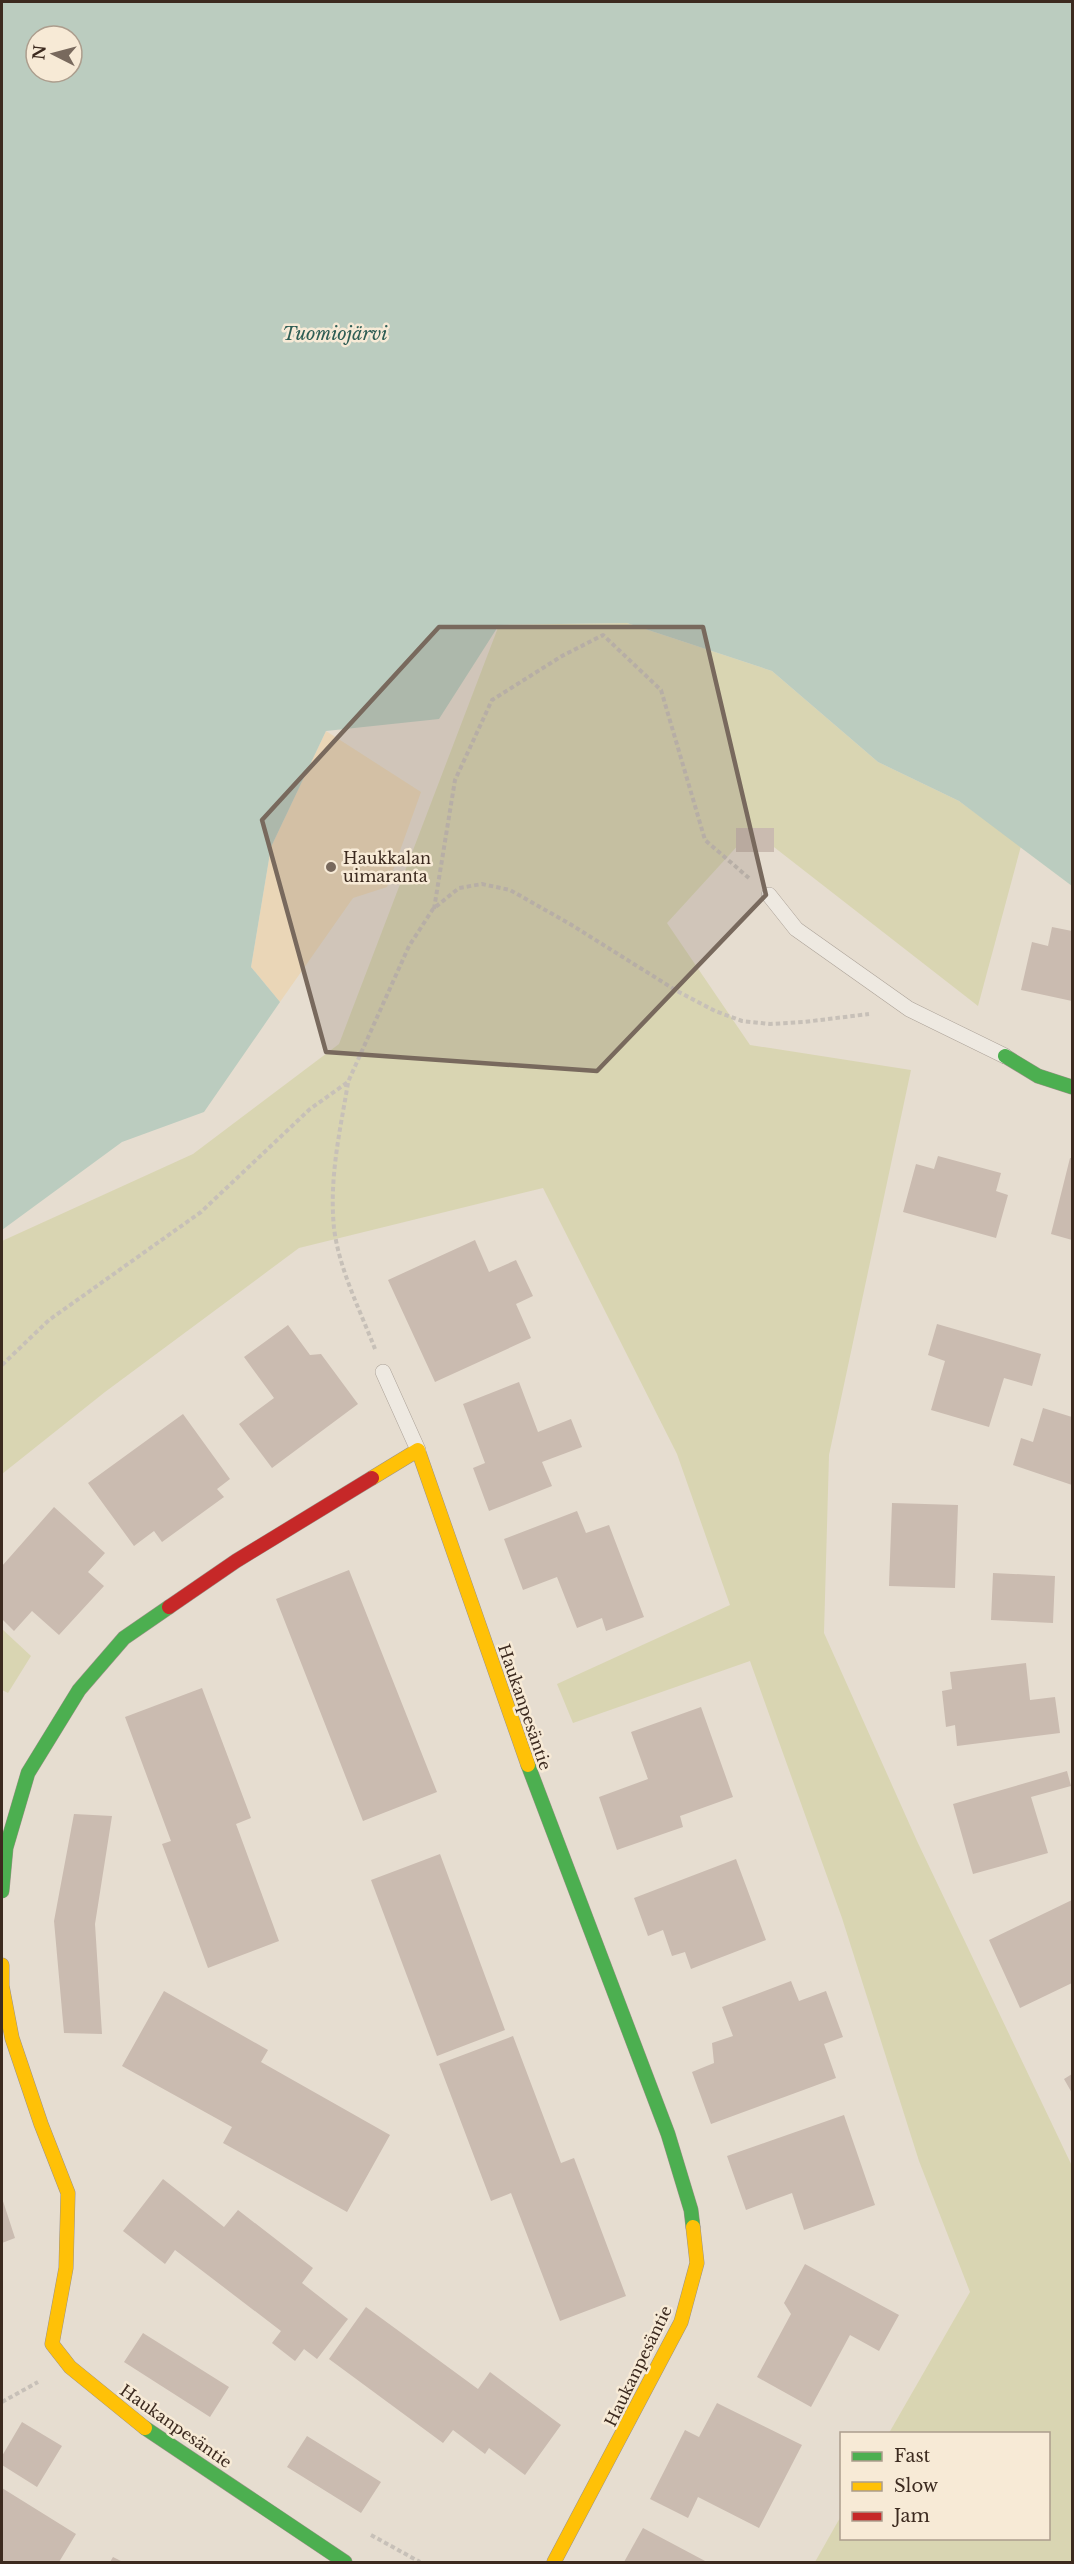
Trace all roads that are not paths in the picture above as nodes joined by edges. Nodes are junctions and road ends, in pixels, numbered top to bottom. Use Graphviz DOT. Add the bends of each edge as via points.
graph roads {
  1 [pos="769,895"];
  2 [pos="1005,1056"];
  3 [pos="1072,1087"];
  4 [pos="384,1372"];
  5 [pos="418,1450"];
  6 [pos="2,1891"];
  7 [pos="2,1965"];
  8 [pos="345,2562"];
  9 [pos="554,2562"];
  1 -- 2 [label="lane" via="796,929 909,1009"];
  2 -- 3 [label="street" via="1038,1076"];
  4 -- 5 [label="lane"];
  5 -- 6 [label="street" via="236,1561 123,1638 79,1690 28,1773 6,1848"];
  5 -- 9 [label="street, Haukanpesäntie" via="530,1772 668,2134 692,2210 697,2263 681,2322"];
  7 -- 8 [label="street, Haukanpesäntie" via="12,2038 68,2193 66,2268 52,2344 70,2367 131,2418"];
}
